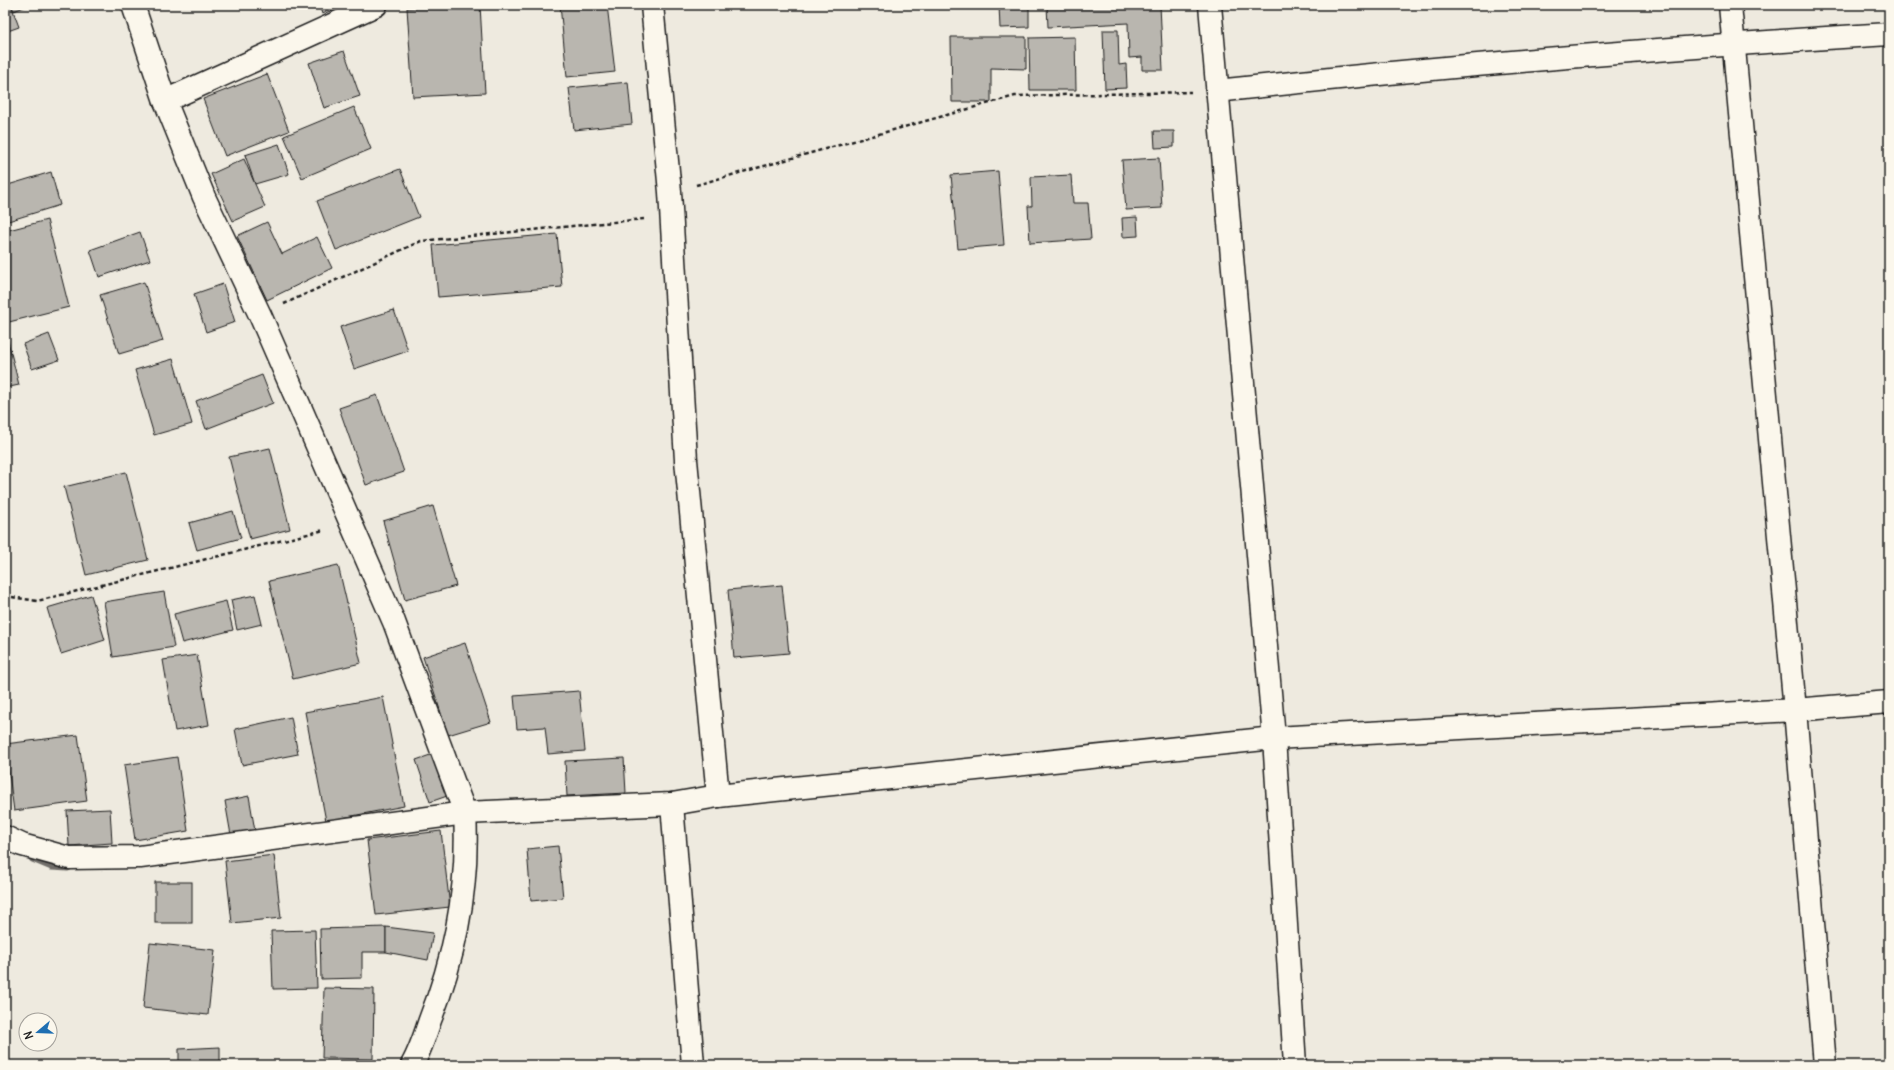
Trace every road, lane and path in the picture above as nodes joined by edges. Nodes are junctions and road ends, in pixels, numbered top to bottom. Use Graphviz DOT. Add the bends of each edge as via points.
graph roads {
  1 [pos="133,5"];
  2 [pos="376,5"];
  3 [pos="652,5"];
  4 [pos="1210,5"];
  5 [pos="1730,5"];
  6 [pos="1889,34"];
  7 [pos="1733,44"];
  8 [pos="1216,92"];
  9 [pos="165,101"];
  10 [pos="670,192"];
  11 [pos="260,315"];
  12 [pos="350,523"];
  13 [pos="5,596"];
  14 [pos="1889,702"];
  15 [pos="1795,710"];
  16 [pos="1274,738"];
  17 [pos="718,796"];
  18 [pos="672,804"];
  19 [pos="465,813"];
  20 [pos="5,837"];
  21 [pos="412,1065"];
  22 [pos="693,1065"];
  23 [pos="1294,1065"];
  24 [pos="1825,1065"];
  1 -- 9 [label="street"];
  2 -- 9 [label="street"];
  3 -- 10 [label="street"];
  4 -- 8 [label="street"];
  5 -- 7 [label="street"];
  6 -- 7 [label="street"];
  7 -- 8 [label="street" via="1382,73"];
  7 -- 15 [label="street"];
  8 -- 10 [label="path" via="1015,96"];
  8 -- 16 [label="street"];
  9 -- 11 [label="street" via="204,197"];
  10 -- 11 [label="path" via="658,218 421,241"];
  10 -- 17 [label="street" via="686,460"];
  11 -- 12 [label="street"];
  12 -- 13 [label="path" via="37,601"];
  12 -- 19 [label="street" via="394,622"];
  14 -- 15 [label="street"];
  15 -- 16 [label="street"];
  15 -- 24 [label="street"];
  16 -- 17 [label="street"];
  16 -- 23 [label="street"];
  17 -- 18 [label="street"];
  18 -- 19 [label="street"];
  18 -- 22 [label="street"];
  19 -- 20 [label="street" via="140,857 70,858 22,845"];
  19 -- 21 [label="street" via="464,879 458,928 442,991"];
}
